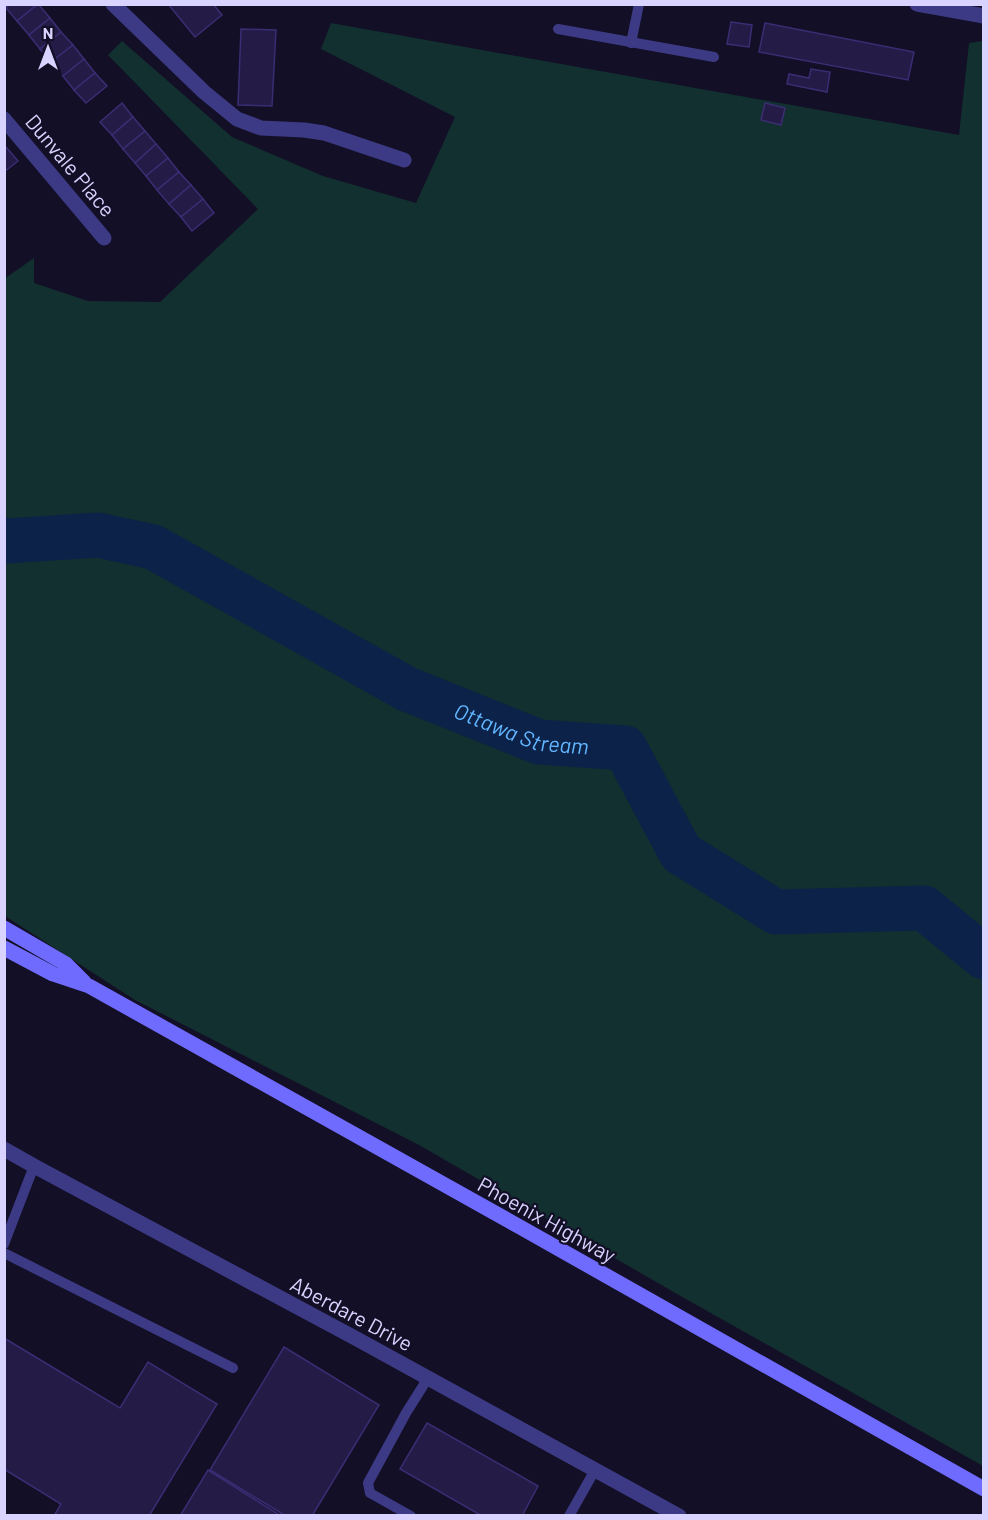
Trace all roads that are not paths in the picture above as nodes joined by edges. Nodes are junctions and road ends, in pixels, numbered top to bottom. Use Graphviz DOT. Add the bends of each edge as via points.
graph roads {
  1 [pos="113,4"];
  2 [pos="639,4"];
  3 [pos="917,4"];
  4 [pos="938,6"];
  5 [pos="984,16"];
  6 [pos="558,29"];
  7 [pos="631,43"];
  8 [pos="714,57"];
  9 [pos="4,119"];
  10 [pos="404,160"];
  11 [pos="104,238"];
  12 [pos="4,928"];
  13 [pos="4,948"];
  14 [pos="89,986"];
  15 [pos="4,1149"];
  16 [pos="34,1166"];
  17 [pos="4,1244"];
  18 [pos="4,1253"];
  19 [pos="233,1368"];
  20 [pos="428,1378"];
  21 [pos="595,1470"];
  22 [pos="984,1489"];
  23 [pos="411,1515"];
  24 [pos="569,1515"];
  25 [pos="679,1515"];
  1 -- 10 [label="street" via="237,119 261,129 324,133"];
  2 -- 7 [label="lane"];
  3 -- 4 [label="street"];
  4 -- 5 [label="street"];
  6 -- 7 [label="lane"];
  7 -- 8 [label="lane"];
  9 -- 11 [label="street, Dunvale Place"];
  12 -- 14 [label="main road, Phoenix Highway" via="66,964"];
  13 -- 14 [label="main road, Phoenix Highway" via="53,974"];
  14 -- 22 [label="main road, Phoenix Highway"];
  15 -- 16 [label="street, Aberdare Drive"];
  16 -- 17 [label="lane"];
  16 -- 20 [label="street, Aberdare Drive"];
  18 -- 19 [label="lane"];
  20 -- 21 [label="street, Aberdare Drive"];
  20 -- 23 [label="lane" via="368,1484 370,1492"];
  21 -- 24 [label="lane"];
  21 -- 25 [label="street, Aberdare Drive"];
}
